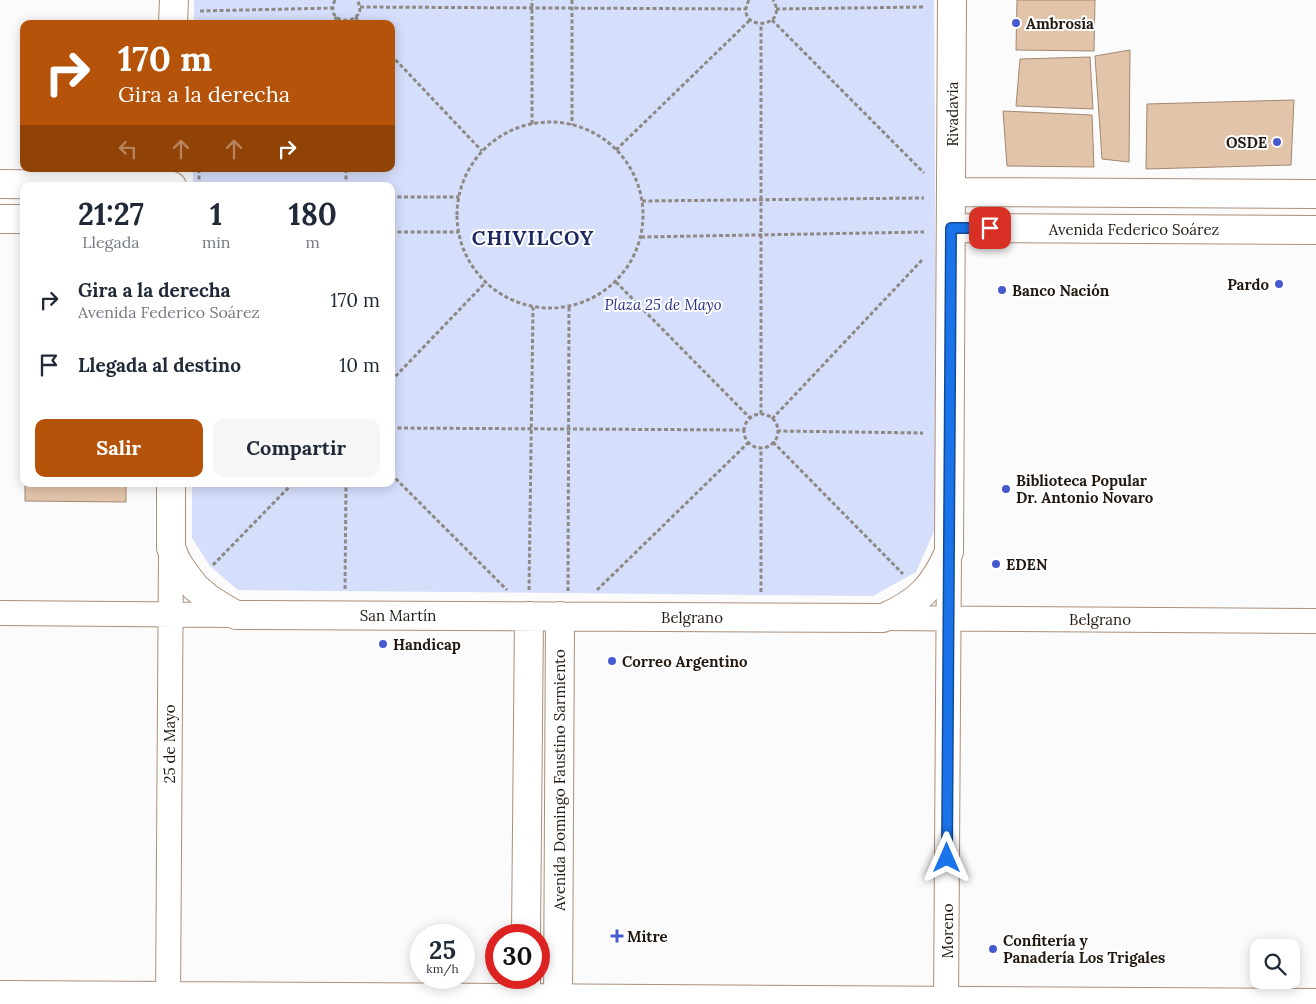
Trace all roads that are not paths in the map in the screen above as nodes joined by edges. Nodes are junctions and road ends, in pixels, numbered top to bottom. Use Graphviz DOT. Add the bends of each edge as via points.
graph roads {
  1 [pos="174,0"];
  2 [pos="952,0"];
  3 [pos="173,20"];
  4 [pos="172,180"];
  5 [pos="86,182"];
  6 [pos="0,184"];
  7 [pos="20,184"];
  8 [pos="951,192"];
  9 [pos="1316,194"];
  10 [pos="0,219"];
  11 [pos="20,219"];
  12 [pos="951,228"];
  13 [pos="1316,230"];
  14 [pos="171,487"];
  15 [pos="170,548"];
  16 [pos="949,552"];
  17 [pos="559,603"];
  18 [pos="0,613"];
  19 [pos="170,614"];
  20 [pos="236,615"];
  21 [pos="529,616"];
  22 [pos="883,618"];
  23 [pos="949,618"];
  24 [pos="1316,621"];
  25 [pos="526,924"];
  26 [pos="526,992"];
  27 [pos="0,993"];
  28 [pos="168,999"];
  29 [pos="558,1000"];
  30 [pos="946,1001"];
  31 [pos="1316,1001"];
  1 -- 3 [label="main road"];
  2 -- 8 [label="main road, Rivadavia"];
  4 -- 5 [label="main road"];
  6 -- 7 [label="main road"];
  8 -- 9 [label="main road"];
  8 -- 12 [label="main road, Rivadavia"];
  10 -- 11 [label="main road"];
  12 -- 13 [label="main road, Avenida Federico Soárez"];
  12 -- 16 [label="main road, Moreno"];
  14 -- 15 [label="main road, 25 de Mayo"];
  15 -- 19 [label="street, 25 de Mayo"];
  15 -- 20 [label="main road" via="196,587"];
  16 -- 22 [label="main road, Belgrano" via="934,582 923,594"];
  16 -- 23 [label="street, Moreno"];
  17 -- 21 [label="main road, San Martín"];
  17 -- 22 [label="main road, Belgrano"];
  17 -- 29 [label="main road, Avenida Domingo Faustino Sarmiento"];
  18 -- 19 [label="street, San Martín"];
  19 -- 20 [label="street, San Martín"];
  19 -- 28 [label="street, 25 de Mayo"];
  20 -- 21 [label="main road, San Martín"];
  21 -- 25 [label="main road, Avenida Domingo Faustino Sarmiento"];
  22 -- 23 [label="street, Belgrano"];
  23 -- 24 [label="street, Belgrano"];
  23 -- 30 [label="street, Moreno"];
  26 -- 28 [label="street"];
  26 -- 29 [label="street"];
  27 -- 28 [label="street"];
  29 -- 30 [label="street"];
  30 -- 31 [label="street"];
}
